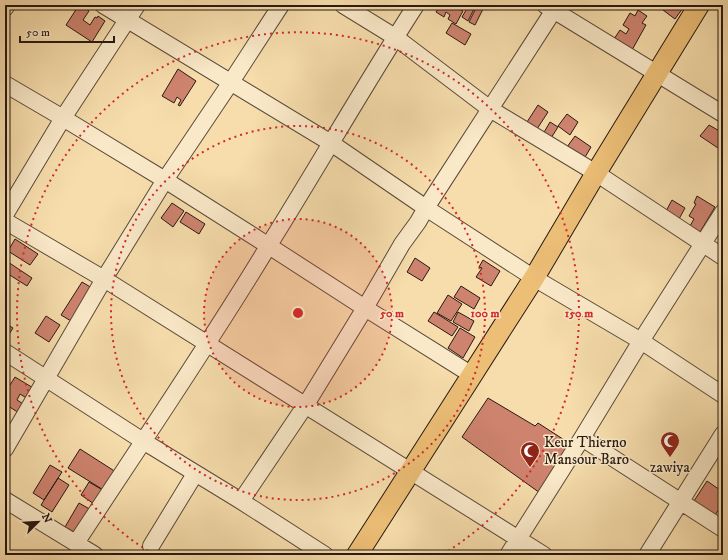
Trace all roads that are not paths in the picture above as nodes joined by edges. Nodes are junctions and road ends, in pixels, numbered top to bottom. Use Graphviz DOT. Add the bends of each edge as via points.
graph roads {
  1 [pos="104,5"];
  2 [pos="137,5"];
  3 [pos="281,5"];
  4 [pos="343,5"];
  5 [pos="416,5"];
  6 [pos="699,5"];
  7 [pos="550,8"];
  8 [pos="128,20"];
  9 [pos="396,37"];
  10 [pos="656,73"];
  11 [pos="231,82"];
  12 [pos="5,84"];
  13 [pos="490,109"];
  14 [pos="723,114"];
  15 [pos="63,118"];
  16 [pos="331,143"];
  17 [pos="596,173"];
  18 [pos="165,180"];
  19 [pos="426,208"];
  20 [pos="723,212"];
  21 [pos="5,215"];
  22 [pos="5,221"];
  23 [pos="703,244"];
  24 [pos="269,246"];
  25 [pos="723,257"];
  26 [pos="534,278"];
  27 [pos="104,279"];
  28 [pos="365,308"];
  29 [pos="640,341"];
  30 [pos="207,344"];
  31 [pos="5,352"];
  32 [pos="472,375"];
  33 [pos="46,379"];
  34 [pos="723,395"];
  35 [pos="305,406"];
  36 [pos="723,434"];
  37 [pos="582,438"];
  38 [pos="143,441"];
  39 [pos="5,449"];
  40 [pos="410,471"];
  41 [pos="196,474"];
  42 [pos="5,500"];
  43 [pos="241,501"];
  44 [pos="680,501"];
  45 [pos="723,529"];
  46 [pos="518,539"];
  47 [pos="76,543"];
  48 [pos="151,546"];
  49 [pos="95,555"];
  50 [pos="325,555"];
  51 [pos="357,555"];
  52 [pos="508,555"];
  53 [pos="544,555"];
  54 [pos="647,555"];
  1 -- 8 [label="street"];
  2 -- 8 [label="street"];
  3 -- 11 [label="street"];
  4 -- 9 [label="street"];
  5 -- 9 [label="street"];
  6 -- 10 [label="main road"];
  7 -- 10 [label="street"];
  7 -- 13 [label="street"];
  8 -- 11 [label="street"];
  8 -- 15 [label="street"];
  9 -- 13 [label="street"];
  9 -- 16 [label="street"];
  10 -- 14 [label="street"];
  10 -- 17 [label="main road"];
  11 -- 16 [label="street"];
  11 -- 18 [label="street"];
  12 -- 15 [label="street"];
  13 -- 17 [label="street"];
  13 -- 19 [label="street"];
  15 -- 18 [label="street"];
  15 -- 21 [label="street"];
  16 -- 19 [label="street"];
  16 -- 24 [label="street"];
  17 -- 23 [label="street"];
  17 -- 26 [label="main road"];
  18 -- 24 [label="street"];
  18 -- 27 [label="street"];
  19 -- 26 [label="street"];
  19 -- 28 [label="street"];
  20 -- 23 [label="street"];
  22 -- 27 [label="street"];
  23 -- 25 [label="street"];
  23 -- 29 [label="street"];
  24 -- 28 [label="street"];
  24 -- 30 [label="street"];
  26 -- 29 [label="street"];
  26 -- 32 [label="main road"];
  27 -- 30 [label="street"];
  27 -- 33 [label="street"];
  28 -- 32 [label="street"];
  28 -- 35 [label="street"];
  29 -- 34 [label="street"];
  29 -- 37 [label="street"];
  30 -- 35 [label="street"];
  30 -- 38 [label="street"];
  31 -- 33 [label="street"];
  32 -- 40 [label="main road"];
  33 -- 38 [label="street"];
  33 -- 39 [label="street"];
  35 -- 40 [label="street"];
  35 -- 43 [label="street"];
  36 -- 44 [label="street"];
  37 -- 44 [label="street"];
  37 -- 46 [label="street"];
  38 -- 41 [label="street"];
  38 -- 47 [label="street"];
  40 -- 46 [label="street"];
  40 -- 51 [label="main road"];
  41 -- 43 [label="street"];
  41 -- 48 [label="street"];
  42 -- 47 [label="street"];
  43 -- 50 [label="street"];
  44 -- 45 [label="street"];
  44 -- 54 [label="street"];
  46 -- 52 [label="street"];
  46 -- 53 [label="street"];
  47 -- 49 [label="street"];
}
